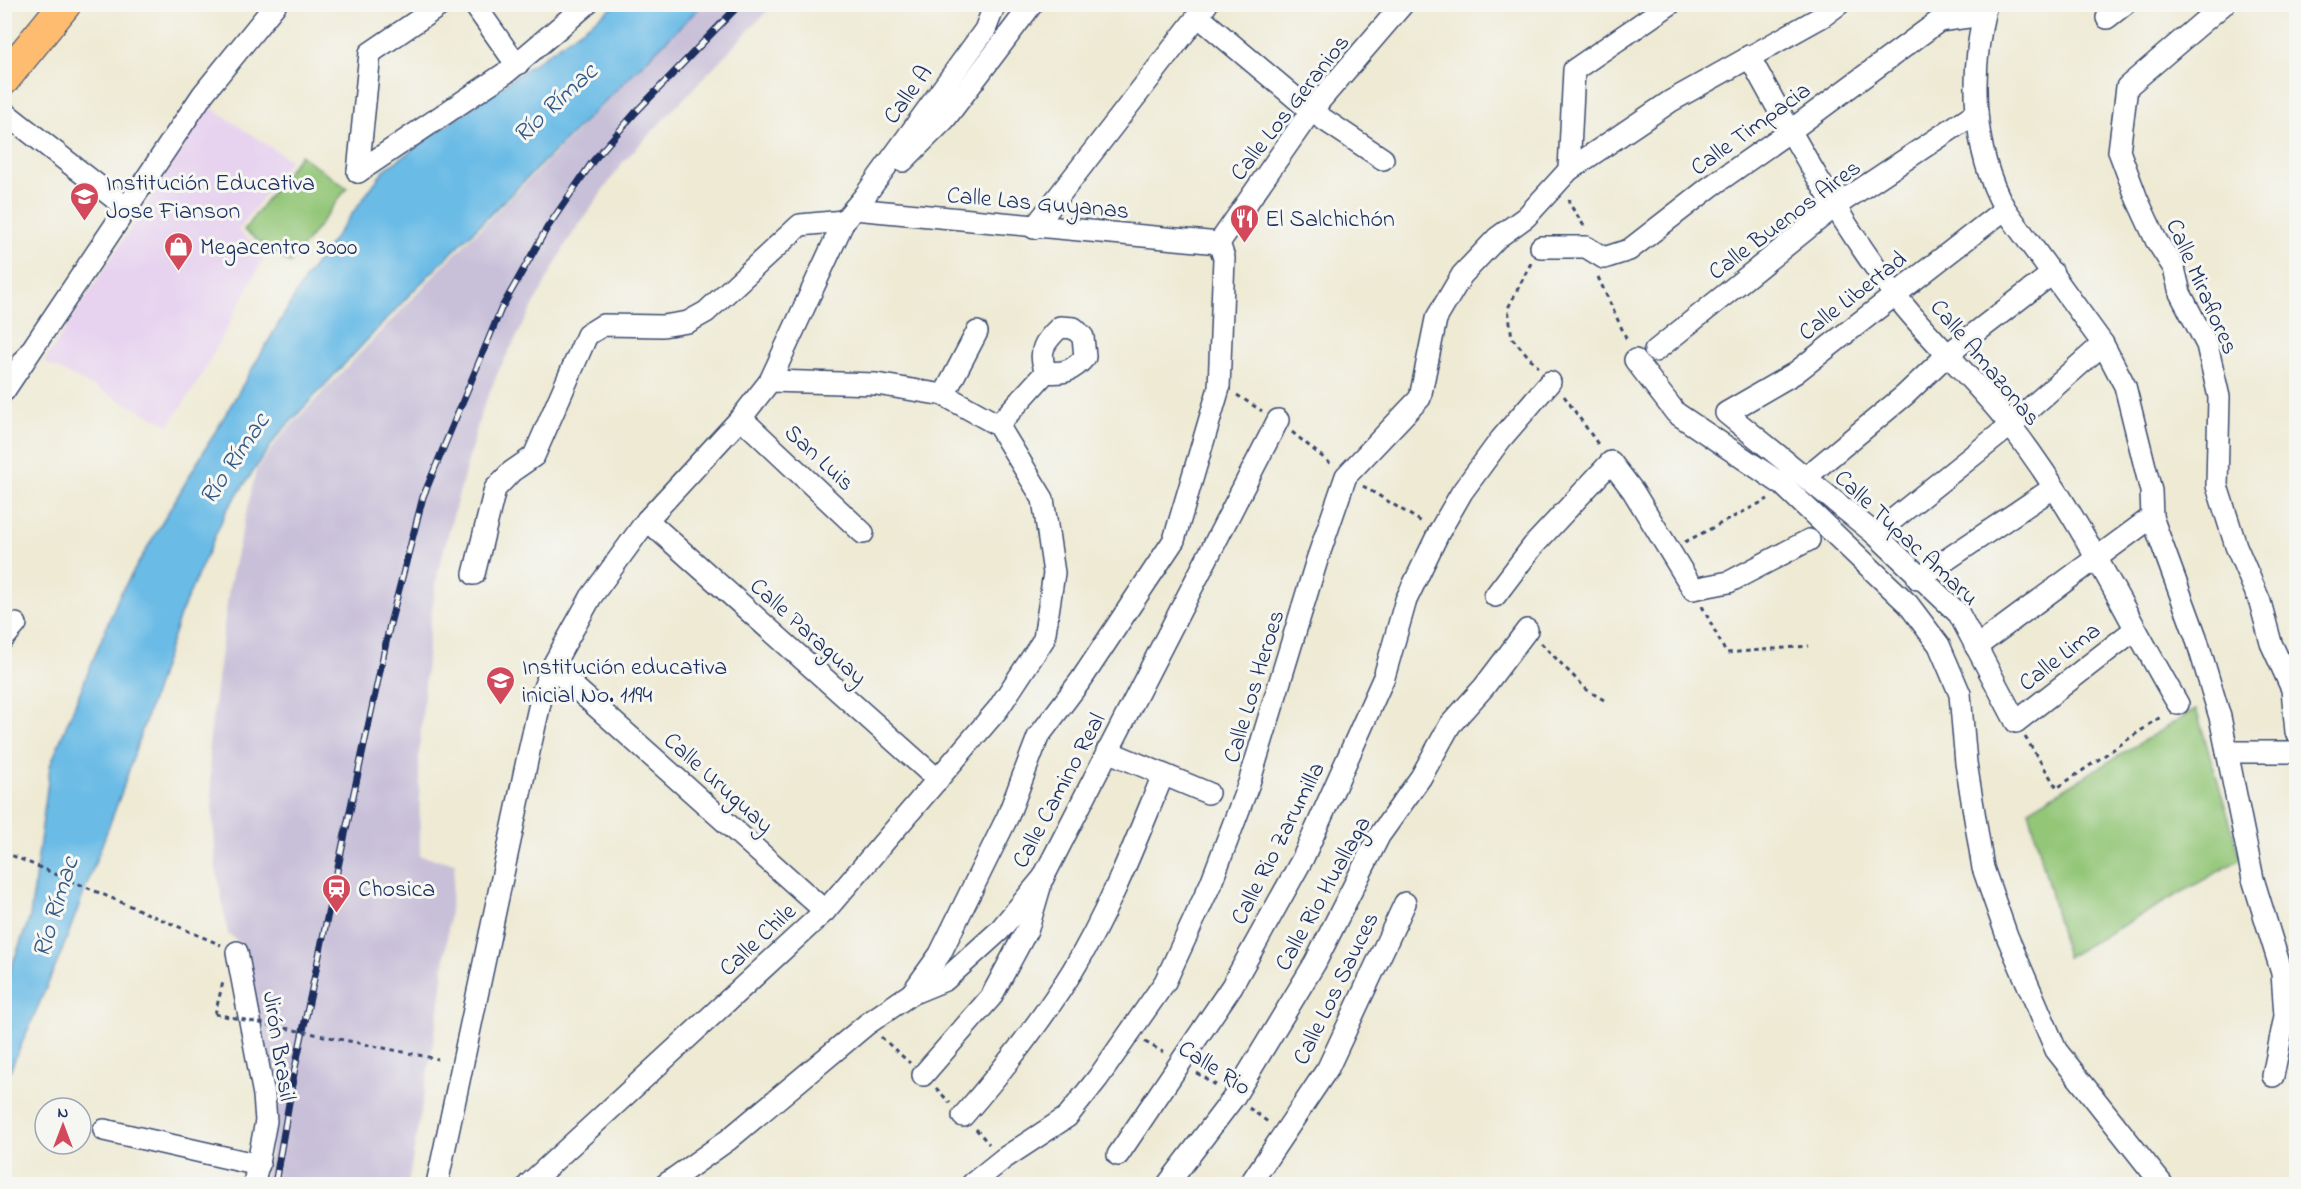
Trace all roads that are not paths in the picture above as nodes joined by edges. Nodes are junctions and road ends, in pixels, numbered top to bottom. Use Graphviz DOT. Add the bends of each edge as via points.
graph roads {
  1 [pos="65,4"];
  2 [pos="276,4"];
  3 [pos="442,4"];
  4 [pos="474,4"];
  5 [pos="586,4"];
  6 [pos="995,4"];
  7 [pos="1032,4"];
  8 [pos="1403,4"];
  9 [pos="1670,4"];
  10 [pos="1839,4"];
  11 [pos="2125,4"];
  12 [pos="2224,4"];
  13 [pos="1202,10"];
  14 [pos="1985,10"];
  15 [pos="2107,18"];
  16 [pos="1749,56"];
  17 [pos="518,64"];
  18 [pos="4,80"];
  19 [pos="1311,111"];
  20 [pos="4,112"];
  21 [pos="1977,112"];
  22 [pos="1790,131"];
  23 [pos="1383,159"];
  24 [pos="1569,170"];
  25 [pos="1834,207"];
  26 [pos="128,208"];
  27 [pos="854,209"];
  28 [pos="2005,209"];
  29 [pos="1034,228"];
  30 [pos="1219,243"];
  31 [pos="1541,247"];
  32 [pos="2053,273"];
  33 [pos="1894,294"];
  34 [pos="977,332"];
  35 [pos="2103,344"];
  36 [pos="1948,354"];
  37 [pos="1046,372"];
  38 [pos="770,381"];
  39 [pos="1550,382"];
  40 [pos="4,391"];
  41 [pos="944,395"];
  42 [pos="1726,413"];
  43 [pos="741,418"];
  44 [pos="1278,420"];
  45 [pos="998,425"];
  46 [pos="2011,425"];
  47 [pos="1806,477"];
  48 [pos="2053,488"];
  49 [pos="2152,517"];
  50 [pos="647,520"];
  51 [pos="863,533"];
  52 [pos="1875,534"];
  53 [pos="1809,540"];
  54 [pos="2097,558"];
  55 [pos="474,574"];
  56 [pos="1918,579"];
  57 [pos="1495,596"];
  58 [pos="1527,630"];
  59 [pos="2134,630"];
  60 [pos="1976,647"];
  61 [pos="552,667"];
  62 [pos="2178,704"];
  63 [pos="2016,722"];
  64 [pos="2296,732"];
  65 [pos="1107,751"];
  66 [pos="2227,752"];
  67 [pos="2296,753"];
  68 [pos="1163,775"];
  69 [pos="938,780"];
  70 [pos="1208,793"];
  71 [pos="1043,878"];
  72 [pos="1405,903"];
  73 [pos="825,911"];
  74 [pos="237,952"];
  75 [pos="911,994"];
  76 [pos="923,1075"];
  77 [pos="2273,1076"];
  78 [pos="963,1116"];
  79 [pos="104,1130"];
  80 [pos="1118,1155"];
  81 [pos="256,1175"];
  82 [pos="437,1185"];
  83 [pos="529,1185"];
  84 [pos="666,1185"];
  85 [pos="972,1185"];
  86 [pos="1168,1185"];
  87 [pos="1250,1185"];
  88 [pos="2162,1185"];
  1 -- 18 [label="highway"];
  2 -- 26 [label="street" via="203,94"];
  3 -- 17 [label="street" via="370,53 358,172"];
  4 -- 17 [label="street"];
  5 -- 17 [label="street"];
  6 -- 27 [label="street, Calle A" via="985,30"];
  7 -- 27 [label="street" via="945,119"];
  8 -- 19 [label="street, Calle Los Geranios"];
  9 -- 24 [label="street" via="1574,70"];
  10 -- 16 [label="street, Calle Los Heroes"];
  11 -- 15 [label="street"];
  12 -- 64 [label="street, Calle Miraflores" via="2127,87 2119,151 2156,240 2174,268 2180,293 2207,345 2220,397 2217,486 2271,643 2292,689"];
  13 -- 19 [label="street"];
  13 -- 29 [label="street"];
  14 -- 21 [label="street" via="1974,96"];
  14 -- 22 [label="street, Calle Timpacia" via="1939,21"];
  16 -- 22 [label="street, Calle Amazonas"];
  16 -- 24 [label="street, Calle Los Heroes" via="1671,101"];
  19 -- 23 [label="street"];
  19 -- 30 [label="street, Calle Los Geranios"];
  20 -- 26 [label="street"];
  21 -- 25 [label="street, Calle Buenos Aires"];
  21 -- 28 [label="street" via="1993,189"];
  22 -- 25 [label="street, Calle Amazonas"];
  22 -- 31 [label="street, Calle Timpacia" via="1629,250 1604,258 1586,247"];
  24 -- 85 [label="street, Calle Los Heroes" via="1526,217 1497,238 1462,275 1436,319 1420,398 1346,476 1250,783 1165,981 1067,1116"];
  25 -- 33 [label="street, Calle Amazonas"];
  25 -- 88 [label="street, Calle Buenos Aires" via="1645,356 1676,413 1783,485 1908,604 1939,645 1960,694 1966,763 1983,868 2007,936 2056,1050"];
  26 -- 40 [label="street"];
  27 -- 29 [label="street, Calle Las Guyanas"];
  27 -- 38 [label="street"];
  27 -- 55 [label="street, Calle Las Guyanas" via="800,225 706,312 688,322 663,326 603,325 587,334 534,456 495,489"];
  28 -- 32 [label="street"];
  28 -- 33 [label="street, Calle Libertad"];
  29 -- 30 [label="street, Calle Las Guyanas"];
  30 -- 75 [label="street" via="1224,258 1219,388 1174,540 1081,680 1038,736 1008,816 940,954"];
  32 -- 35 [label="street"];
  32 -- 36 [label="street"];
  33 -- 36 [label="street, Calle Amazonas"];
  33 -- 42 [label="street, Calle Libertad" via="1795,373"];
  34 -- 41 [label="street"];
  35 -- 46 [label="street"];
  35 -- 49 [label="street" via="2125,386 2151,491"];
  36 -- 46 [label="street, Calle Amazonas"];
  36 -- 47 [label="street"];
  37 -- 45 [label="street"];
  38 -- 41 [label="street" via="876,384"];
  38 -- 43 [label="street"];
  39 -- 80 [label="street, Calle Rio Zarumilla" via="1501,439 1438,532 1406,600 1384,677 1303,858 1232,986"];
  41 -- 45 [label="street"];
  42 -- 47 [label="street, Calle Tupac Amaru"];
  43 -- 50 [label="street"];
  43 -- 51 [label="street, San Luis"];
  44 -- 65 [label="street, Calle Camino Real"];
  45 -- 69 [label="street, Calle Chile" via="1043,499 1054,573 1044,639 998,709"];
  46 -- 48 [label="street, Calle Amazonas"];
  46 -- 52 [label="street"];
  47 -- 52 [label="street, Calle Tupac Amaru"];
  48 -- 54 [label="street, Calle Amazonas"];
  48 -- 56 [label="street"];
  49 -- 54 [label="street"];
  49 -- 66 [label="street" via="2196,637"];
  50 -- 61 [label="street" via="591,597"];
  50 -- 69 [label="street, Calle Paraguay"];
  52 -- 56 [label="street, Calle Tupac Amaru"];
  53 -- 57 [label="street" via="1729,582 1693,589 1611,462 1533,546"];
  54 -- 59 [label="street, Calle Amazonas"];
  54 -- 60 [label="street"];
  56 -- 60 [label="street, Calle Tupac Amaru" via="1959,615"];
  58 -- 86 [label="street, Calle Rio Huallaga" via="1450,725 1421,777 1379,836 1315,963 1234,1097"];
  59 -- 62 [label="street, Calle Amazonas"];
  59 -- 63 [label="street, Calle Lima"];
  60 -- 63 [label="street, Calle Tupac Amaru"];
  61 -- 73 [label="street, Calle Uruguay"];
  61 -- 82 [label="street" via="531,745"];
  65 -- 68 [label="street"];
  65 -- 71 [label="street, Calle Camino Real"];
  66 -- 67 [label="street"];
  66 -- 77 [label="street" via="2253,879 2282,973 2285,1016"];
  68 -- 70 [label="street"];
  68 -- 78 [label="street" via="1122,873 1074,968 1031,1034"];
  69 -- 73 [label="street, Calle Chile"];
  71 -- 75 [label="street, Calle Camino Real" via="999,931 945,980"];
  71 -- 76 [label="street" via="1028,928 991,997"];
  72 -- 87 [label="street, Calle Los Sauces" via="1328,1068"];
  73 -- 83 [label="street, Calle Chile"];
  74 -- 81 [label="street, Jirón Brasil" via="262,1077 266,1121"];
  75 -- 84 [label="street, Calle Camino Real" via="867,1024 728,1140"];
  79 -- 81 [label="street"];
}
